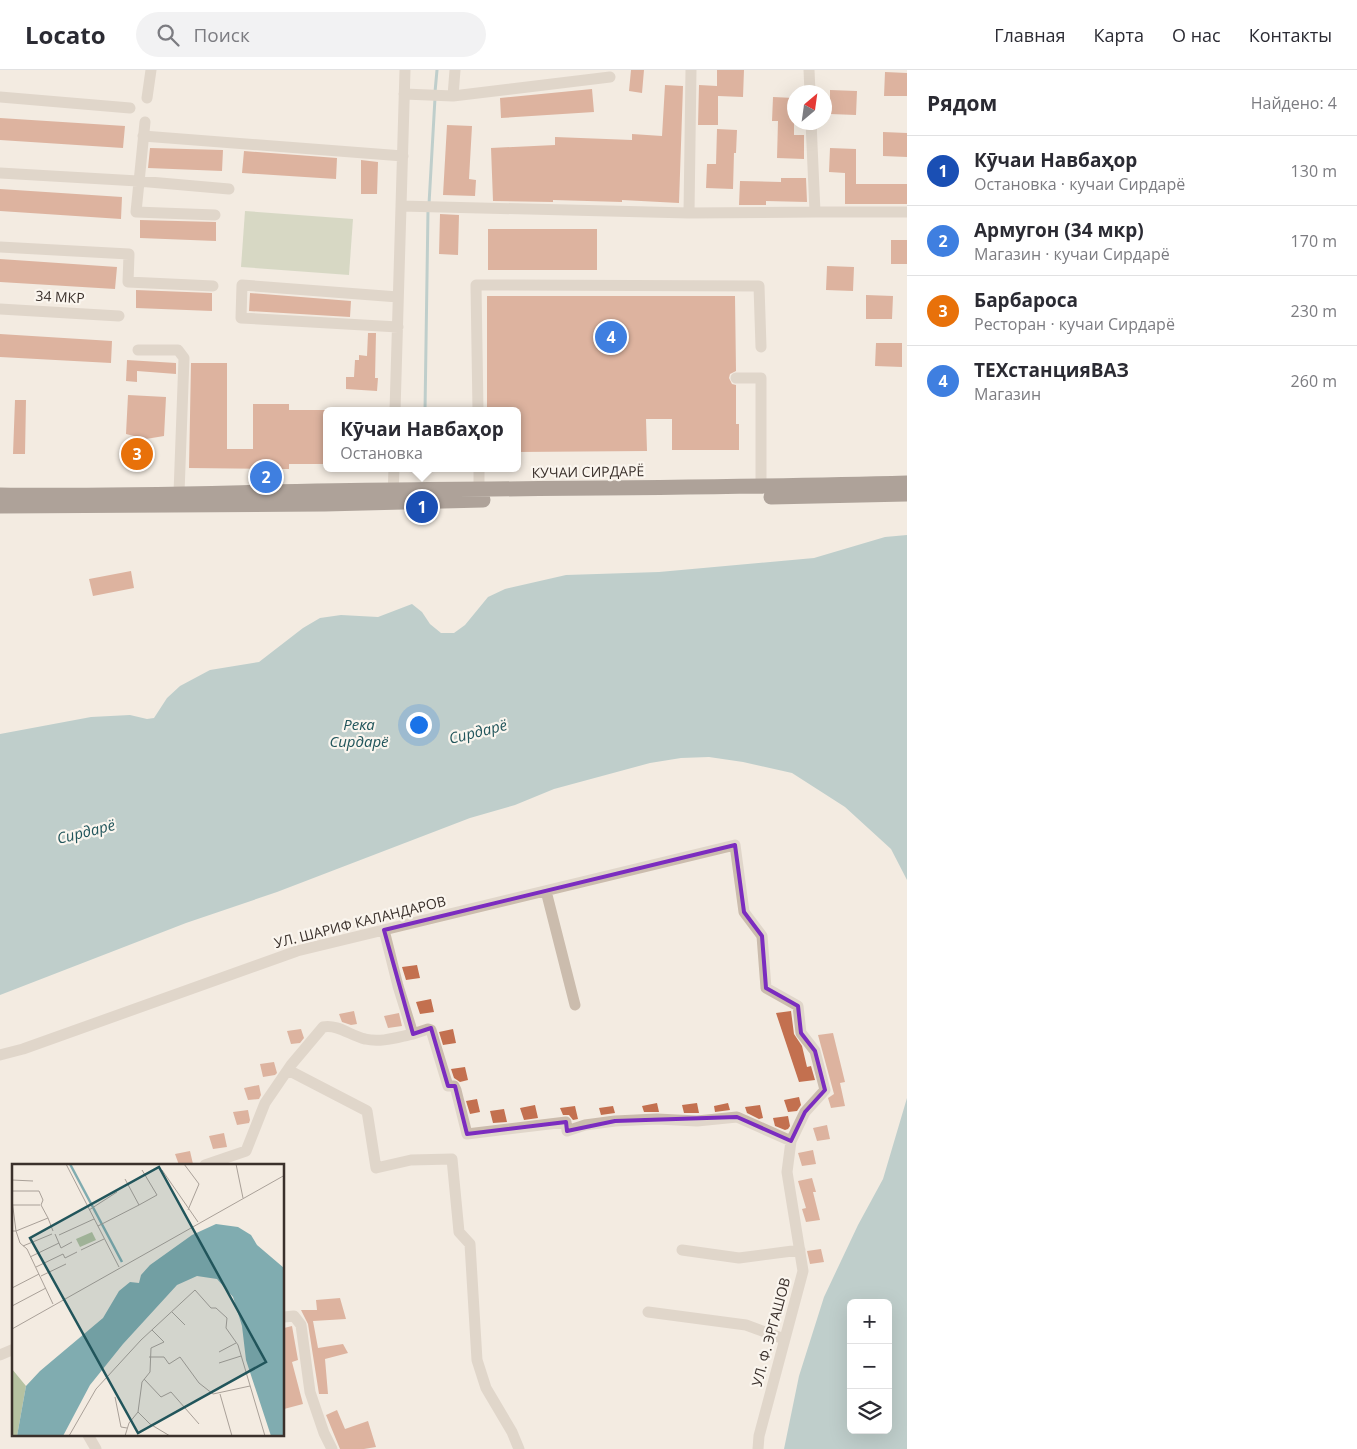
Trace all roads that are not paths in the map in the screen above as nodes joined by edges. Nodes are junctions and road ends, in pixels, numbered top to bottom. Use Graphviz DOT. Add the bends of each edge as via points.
graph roads {
  1 [pos="150,70"];
  2 [pos="405,70"];
  3 [pos="455,70"];
  4 [pos="691,70"];
  5 [pos="809,70"];
  6 [pos="610,77"];
  7 [pos="810,85"];
  8 [pos="404,94"];
  9 [pos="453,96"];
  10 [pos="0,97"];
  11 [pos="147,98"];
  12 [pos="130,108"];
  13 [pos="145,122"];
  14 [pos="811,130"];
  15 [pos="144,136"];
  16 [pos="403,156"];
  17 [pos="0,173"];
  18 [pos="138,181"];
  19 [pos="229,189"];
  20 [pos="401,206"];
  21 [pos="815,212"];
  22 [pos="907,212"];
  23 [pos="689,214"];
  24 [pos="215,215"];
  25 [pos="0,247"];
  26 [pos="213,286"];
  27 [pos="398,296"];
  28 [pos="0,309"];
  29 [pos="119,316"];
  30 [pos="398,327"];
  31 [pos="761,347"];
  32 [pos="138,350"];
  33 [pos="736,378"];
  34 [pos="395,407"];
  35 [pos="478,407"];
  36 [pos="394,472"];
  37 [pos="479,472"];
  38 [pos="907,483"];
  39 [pos="479,490"];
  40 [pos="761,492"];
  41 [pos="179,493"];
  42 [pos="907,494"];
  43 [pos="0,495"];
  44 [pos="393,496"];
  45 [pos="0,506"];
  46 [pos="735,845"];
  47 [pos="546,891"];
  48 [pos="384,930"];
  49 [pos="575,1004"];
  50 [pos="413,1034"];
  51 [pos="0,1055"];
  52 [pos="288,1070"];
  53 [pos="790,1140"];
  54 [pos="208,1164"];
  55 [pos="682,1250"];
  56 [pos="800,1250"];
  57 [pos="648,1312"];
  58 [pos="285,1317"];
  59 [pos="784,1339"];
  60 [pos="12,1350"];
  61 [pos="0,1355"];
  62 [pos="89,1436"];
  63 [pos="96,1449"];
  64 [pos="332,1449"];
  65 [pos="520,1449"];
  66 [pos="758,1449"];
  1 -- 11 [label="street"];
  2 -- 8 [label="street"];
  3 -- 9 [label="street"];
  4 -- 23 [label="street"];
  5 -- 7 [label="street"];
  6 -- 9 [label="street"];
  8 -- 9 [label="street"];
  8 -- 16 [label="street"];
  10 -- 12 [label="street"];
  13 -- 15 [label="street"];
  14 -- 21 [label="street"];
  15 -- 16 [label="street"];
  15 -- 18 [label="street"];
  16 -- 20 [label="street"];
  17 -- 18 [label="street"];
  18 -- 19 [label="street"];
  18 -- 24 [label="street" via="136,212"];
  20 -- 23 [label="street"];
  20 -- 27 [label="street"];
  21 -- 22 [label="street"];
  21 -- 23 [label="street"];
  25 -- 26 [label="street" via="129,254 128,282"];
  27 -- 30 [label="street"];
  27 -- 30 [label="street" via="242,285 241,318"];
  28 -- 29 [label="street, 34 МКР"];
  30 -- 34 [label="street"];
  31 -- 35 [label="street" via="759,286 476,285"];
  32 -- 41 [label="street" via="178,350 184,358"];
  33 -- 40 [label="street" via="761,378"];
  36 -- 44 [label="street"];
  37 -- 39 [label="street"];
  38 -- 40 [label="highway, КУЧАИ СИРДАРЁ"];
  39 -- 40 [label="highway, КУЧАИ СИРДАРЁ" via="635,487"];
  39 -- 44 [label="highway, КУЧАИ СИРДАРЁ"];
  40 -- 42 [label="highway"];
  40 -- 44 [label="highway" via="617,497"];
  41 -- 43 [label="highway, КУЧАИ СИРДАРЁ"];
  41 -- 44 [label="highway, КУЧАИ СИРДАРЁ"];
  44 -- 45 [label="highway"];
  46 -- 47 [label="street, УЛ. ШАРИФ КАЛАНДАРОВ"];
  46 -- 53 [label="street, УЛ. Ф. ЭРГАШОВ" via="744,912 762,936 766,988 798,1006 801,1033 815,1051 825,1090 805,1112"];
  47 -- 48 [label="street, УЛ. ШАРИФ КАЛАНДАРОВ"];
  47 -- 49 [label="street"];
  48 -- 50 [label="street"];
  48 -- 51 [label="street, УЛ. ШАРИФ КАЛАНДАРОВ" via="297,951"];
  50 -- 52 [label="street" via="377,1041 330,1026 323,1028"];
  50 -- 53 [label="street" via="431,1030 448,1086 454,1086 467,1134 566,1122 568,1131 615,1121 697,1121 736,1117"];
  52 -- 54 [label="street" via="265,1103 246,1151"];
  52 -- 65 [label="street" via="367,1111 376,1168 411,1160 452,1158 459,1232 470,1244 477,1360 486,1388"];
  53 -- 56 [label="street, УЛ. Ф. ЭРГАШОВ" via="787,1172"];
  55 -- 56 [label="street" via="739,1258"];
  56 -- 59 [label="street, УЛ. Ф. ЭРГАШОВ" via="803,1270"];
  57 -- 59 [label="street" via="746,1324"];
  58 -- 64 [label="street" via="294,1316 301,1325 310,1392"];
  59 -- 66 [label="street, УЛ. Ф. ЭРГАШОВ"];
  60 -- 61 [label="street"];
  62 -- 63 [label="street"];
}
